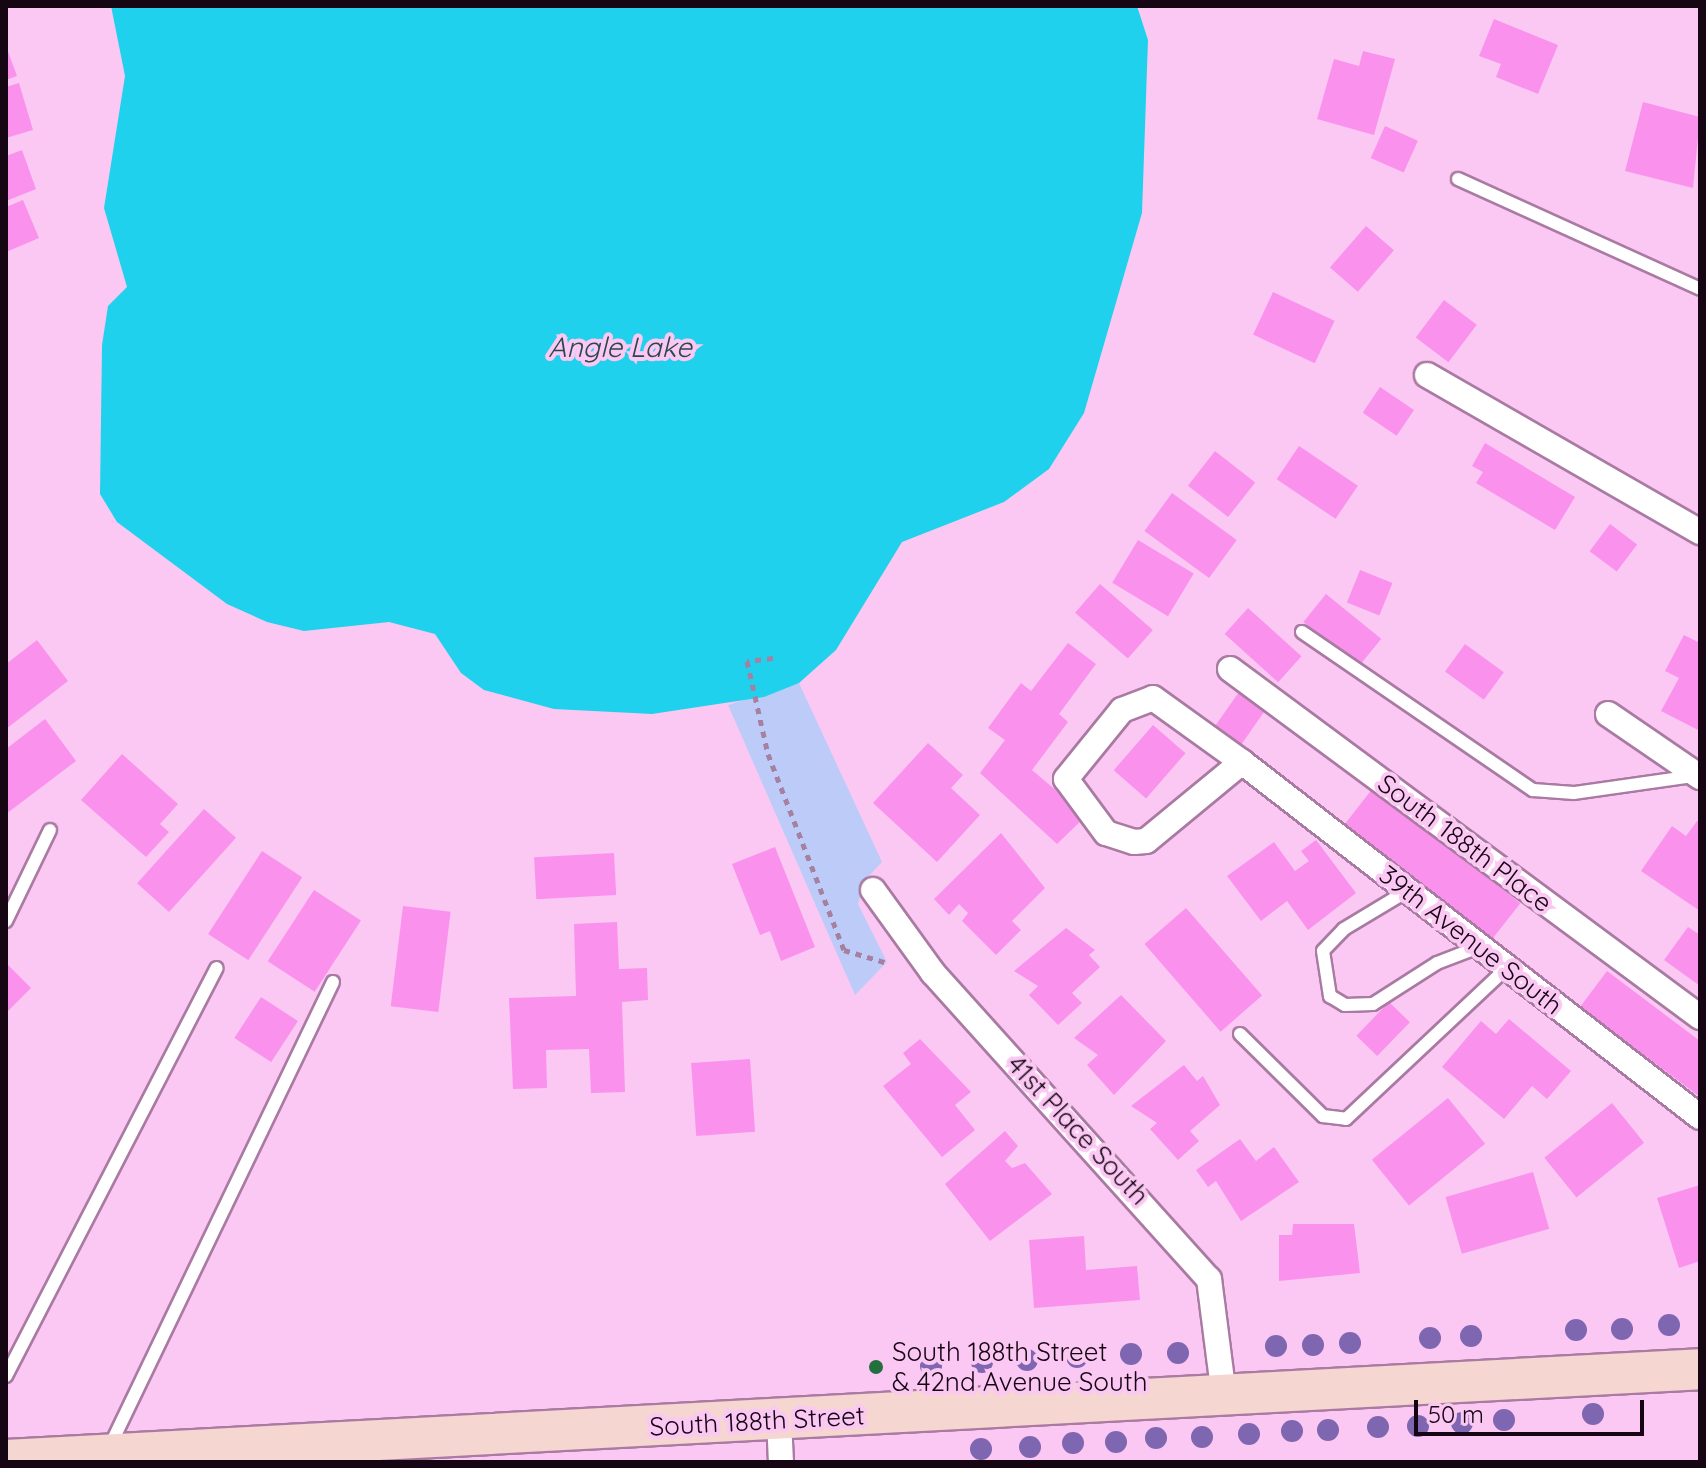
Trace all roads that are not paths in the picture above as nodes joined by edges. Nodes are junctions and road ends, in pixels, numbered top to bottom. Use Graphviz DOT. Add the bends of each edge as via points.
graph roads {
  1 [pos="1458,179"];
  2 [pos="1700,289"];
  3 [pos="1427,375"];
  4 [pos="1700,532"];
  5 [pos="1302,632"];
  6 [pos="1230,669"];
  7 [pos="1608,714"];
  8 [pos="1242,762"];
  9 [pos="1699,776"];
  10 [pos="50,830"];
  11 [pos="873,890"];
  12 [pos="1407,891"];
  13 [pos="6,921"];
  14 [pos="1480,947"];
  15 [pos="217,968"];
  16 [pos="1507,968"];
  17 [pos="333,982"];
  18 [pos="1700,1017"];
  19 [pos="1240,1034"];
  20 [pos="1700,1117"];
  21 [pos="1700,1369"];
  22 [pos="6,1376"];
  23 [pos="1224,1396"];
  24 [pos="779,1420"];
  25 [pos="105,1455"];
  26 [pos="6,1460"];
  27 [pos="781,1462"];
  1 -- 2 [label="lane"];
  3 -- 4 [label="street"];
  5 -- 9 [label="lane" via="1533,790 1574,793"];
  6 -- 18 [label="street, South 188th Place"];
  7 -- 9 [label="street"];
  8 -- 8 [label="street, 39th Avenue South" via="1144,697 1122,710 1066,779 1106,833 1146,841"];
  8 -- 12 [label="street, 39th Avenue South"];
  10 -- 13 [label="lane"];
  11 -- 23 [label="street, 41st Place South" via="933,973 1209,1279"];
  12 -- 14 [label="street, 39th Avenue South"];
  12 -- 14 [label="lane" via="1344,929 1323,951 1330,996 1345,1005 1373,1004 1437,963"];
  14 -- 16 [label="street, 39th Avenue South"];
  15 -- 22 [label="lane"];
  16 -- 19 [label="lane" via="1346,1119 1323,1116"];
  16 -- 20 [label="street, 39th Avenue South"];
  17 -- 25 [label="lane"];
  21 -- 23 [label="main road, South 188th Street"];
  23 -- 24 [label="main road, South 188th Street"];
  24 -- 25 [label="main road, South 188th Street"];
  24 -- 27 [label="street"];
  25 -- 26 [label="main road, South 188th Street"];
}
